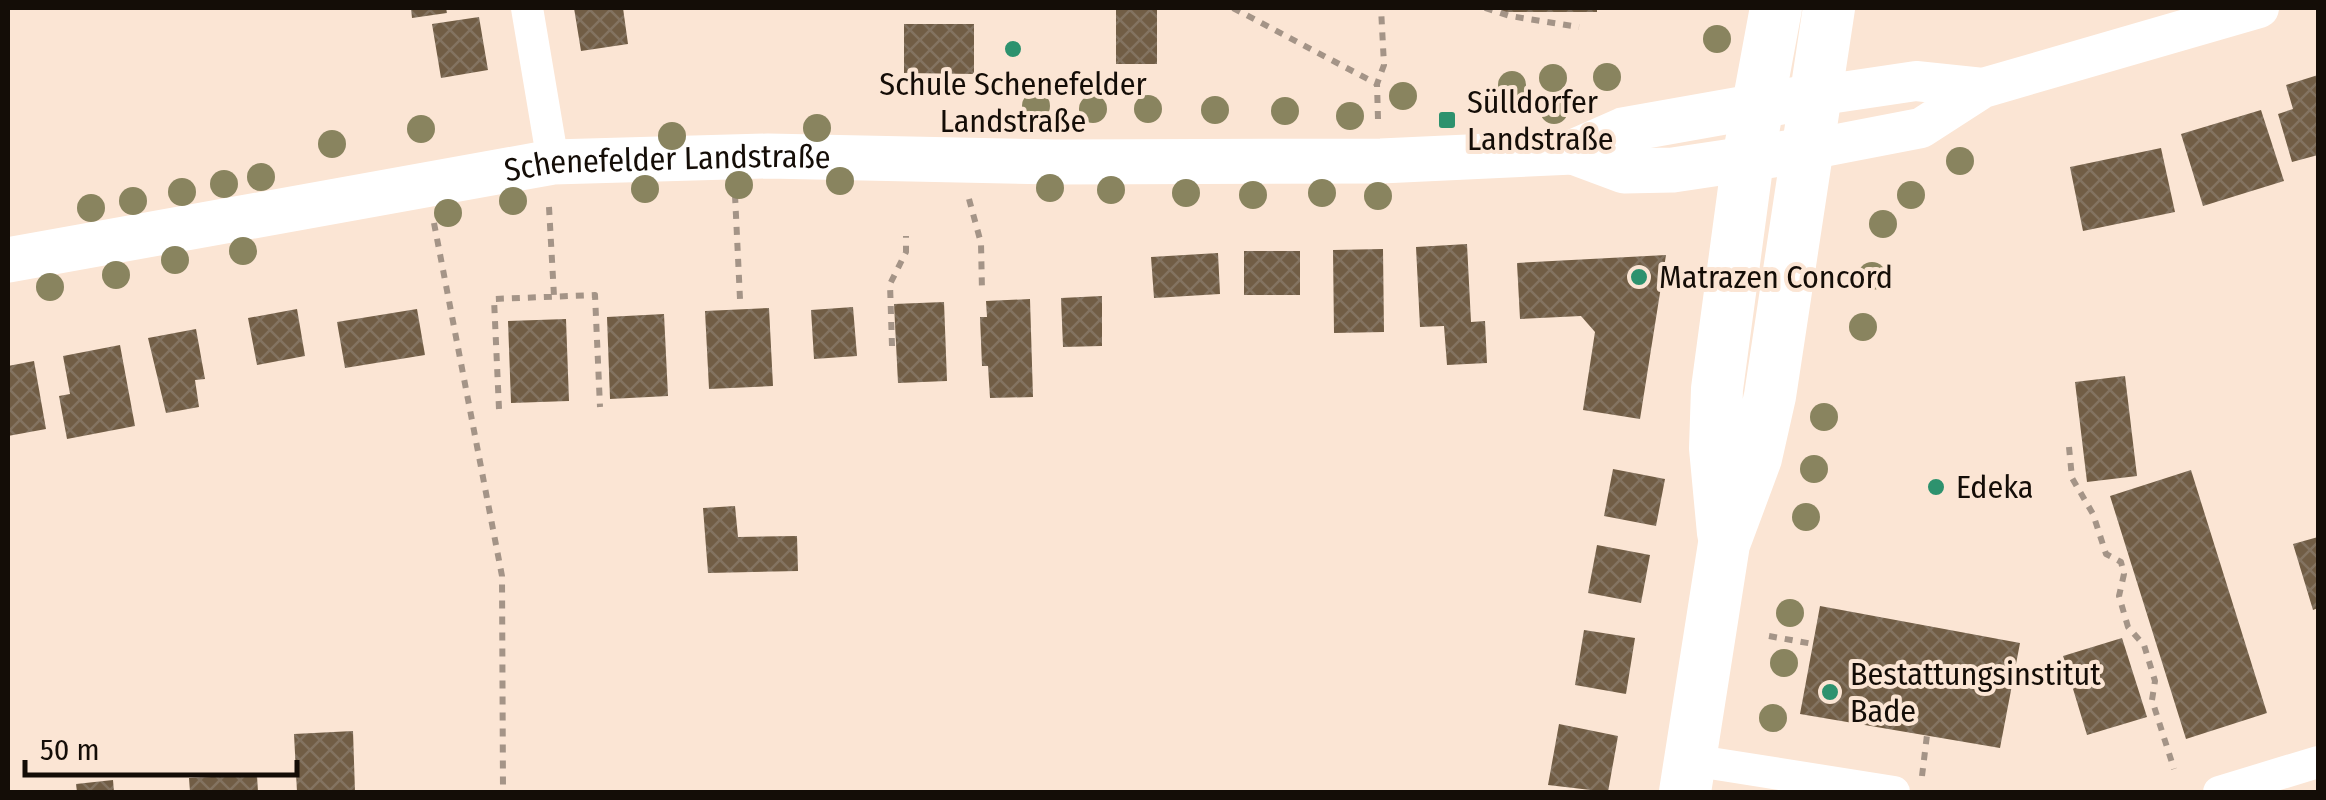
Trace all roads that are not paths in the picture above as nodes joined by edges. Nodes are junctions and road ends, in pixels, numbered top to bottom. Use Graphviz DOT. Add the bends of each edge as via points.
graph roads {
  1 [pos="527,8"];
  2 [pos="1776,8"];
  3 [pos="1829,8"];
  4 [pos="2259,8"];
  5 [pos="1983,88"];
  6 [pos="1815,96"];
  7 [pos="1756,108"];
  8 [pos="1807,150"];
  9 [pos="1574,152"];
  10 [pos="1748,160"];
  11 [pos="553,162"];
  12 [pos="8,260"];
  13 [pos="1724,544"];
  14 [pos="2318,762"];
  15 [pos="1688,776"];
  16 [pos="1894,792"];
  17 [pos="2218,792"];
  1 -- 11 [label="street"];
  2 -- 7 [label="main road"];
  3 -- 6 [label="main road"];
  4 -- 5 [label="street, Schenefelder Landstraße"];
  5 -- 6 [label="street, Schenefelder Landstraße" via="1916,81"];
  5 -- 8 [label="street, Schenefelder Landstraße" via="1921,128"];
  6 -- 7 [label="main road, Schenefelder Landstraße"];
  6 -- 8 [label="main road"];
  7 -- 9 [label="main road, Schenefelder Landstraße" via="1623,130"];
  7 -- 10 [label="main road"];
  8 -- 10 [label="main road, Schenefelder Landstraße"];
  8 -- 13 [label="main road" via="1770,396 1756,458"];
  9 -- 10 [label="main road, Schenefelder Landstraße" via="1624,171"];
  9 -- 11 [label="main road, Schenefelder Landstraße" via="1362,162 768,156"];
  10 -- 13 [label="main road" via="1717,390"];
  11 -- 12 [label="main road, Schenefelder Landstraße"];
  13 -- 15 [label="main road"];
  14 -- 17 [label="street"];
  15 -- 16 [label="street"];
}
